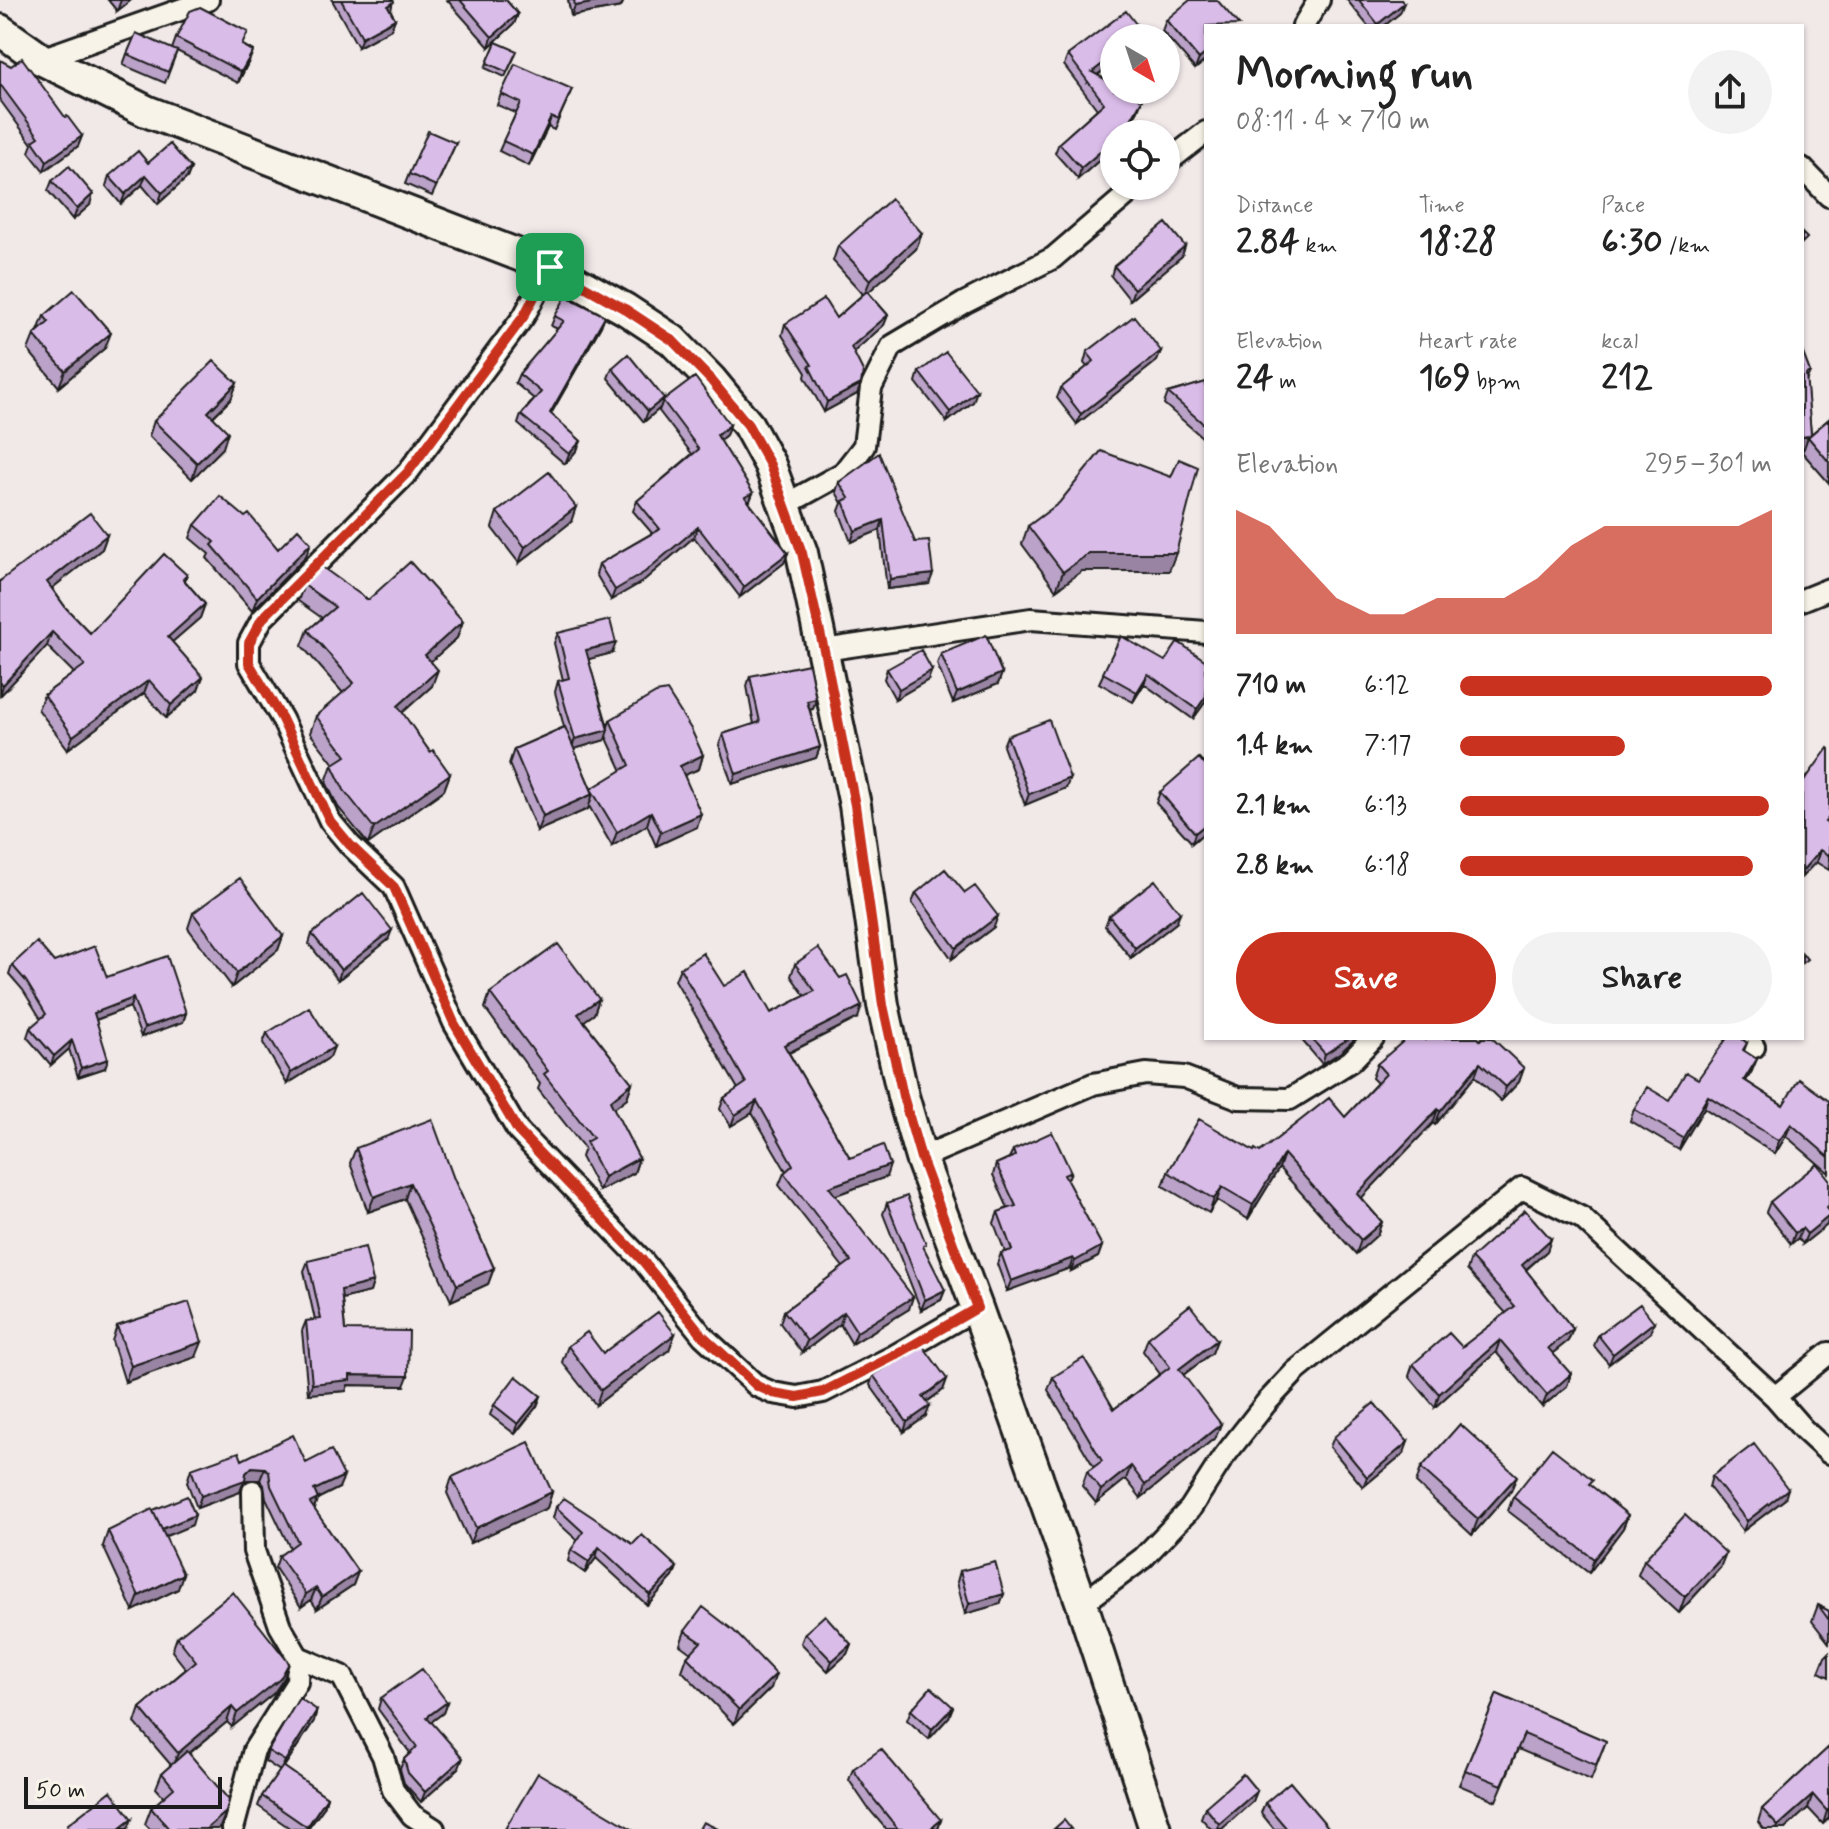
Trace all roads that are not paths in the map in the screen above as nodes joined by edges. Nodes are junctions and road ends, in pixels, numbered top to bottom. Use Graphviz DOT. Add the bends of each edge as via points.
graph roads {
  1 [pos="208,0"];
  2 [pos="1319,0"];
  3 [pos="1304,24"];
  4 [pos="0,30"];
  5 [pos="41,59"];
  6 [pos="1204,134"];
  7 [pos="1180,152"];
  8 [pos="1804,170"];
  9 [pos="1829,196"];
  10 [pos="1121,200"];
  11 [pos="550,267"];
  12 [pos="785,505"];
  13 [pos="1829,589"];
  14 [pos="1804,599"];
  15 [pos="1204,632"];
  16 [pos="824,650"];
  17 [pos="1371,1040"];
  18 [pos="921,1158"];
  19 [pos="977,1308"];
  20 [pos="1829,1353"];
  21 [pos="1775,1397"];
  22 [pos="1829,1453"];
  23 [pos="253,1491"];
  24 [pos="1082,1604"];
  25 [pos="298,1657"];
  26 [pos="233,1829"];
  27 [pos="434,1829"];
  28 [pos="1155,1829"];
  1 -- 5 [label="street"];
  2 -- 3 [label="street"];
  4 -- 5 [label="main road"];
  5 -- 11 [label="main road" via="146,111"];
  6 -- 7 [label="street"];
  8 -- 9 [label="street"];
  10 -- 12 [label="street" via="1053,258 892,346 871,388 864,446 843,473"];
  11 -- 12 [label="main road" via="672,340 748,425"];
  11 -- 19 [label="street" via="524,316 408,472 262,619 249,643 249,663 330,821 394,887 454,1023 518,1131 643,1261 703,1336 757,1386 797,1397 823,1392"];
  12 -- 16 [label="main road"];
  13 -- 14 [label="street"];
  15 -- 16 [label="street" via="1031,619"];
  16 -- 18 [label="main road" via="855,805 883,1005"];
  17 -- 18 [label="street" via="1351,1061 1290,1099 1238,1098 1184,1077 1146,1074 1093,1084"];
  18 -- 19 [label="main road"];
  19 -- 24 [label="main road"];
  20 -- 21 [label="street"];
  21 -- 22 [label="street"];
  21 -- 24 [label="street" via="1582,1218 1522,1188 1296,1371 1222,1459 1190,1509 1143,1558"];
  23 -- 25 [label="street" via="254,1551 280,1626"];
  24 -- 28 [label="main road"];
  25 -- 26 [label="street" via="297,1682 254,1750"];
  25 -- 27 [label="street" via="342,1676 383,1756 393,1790 412,1815"];
}
